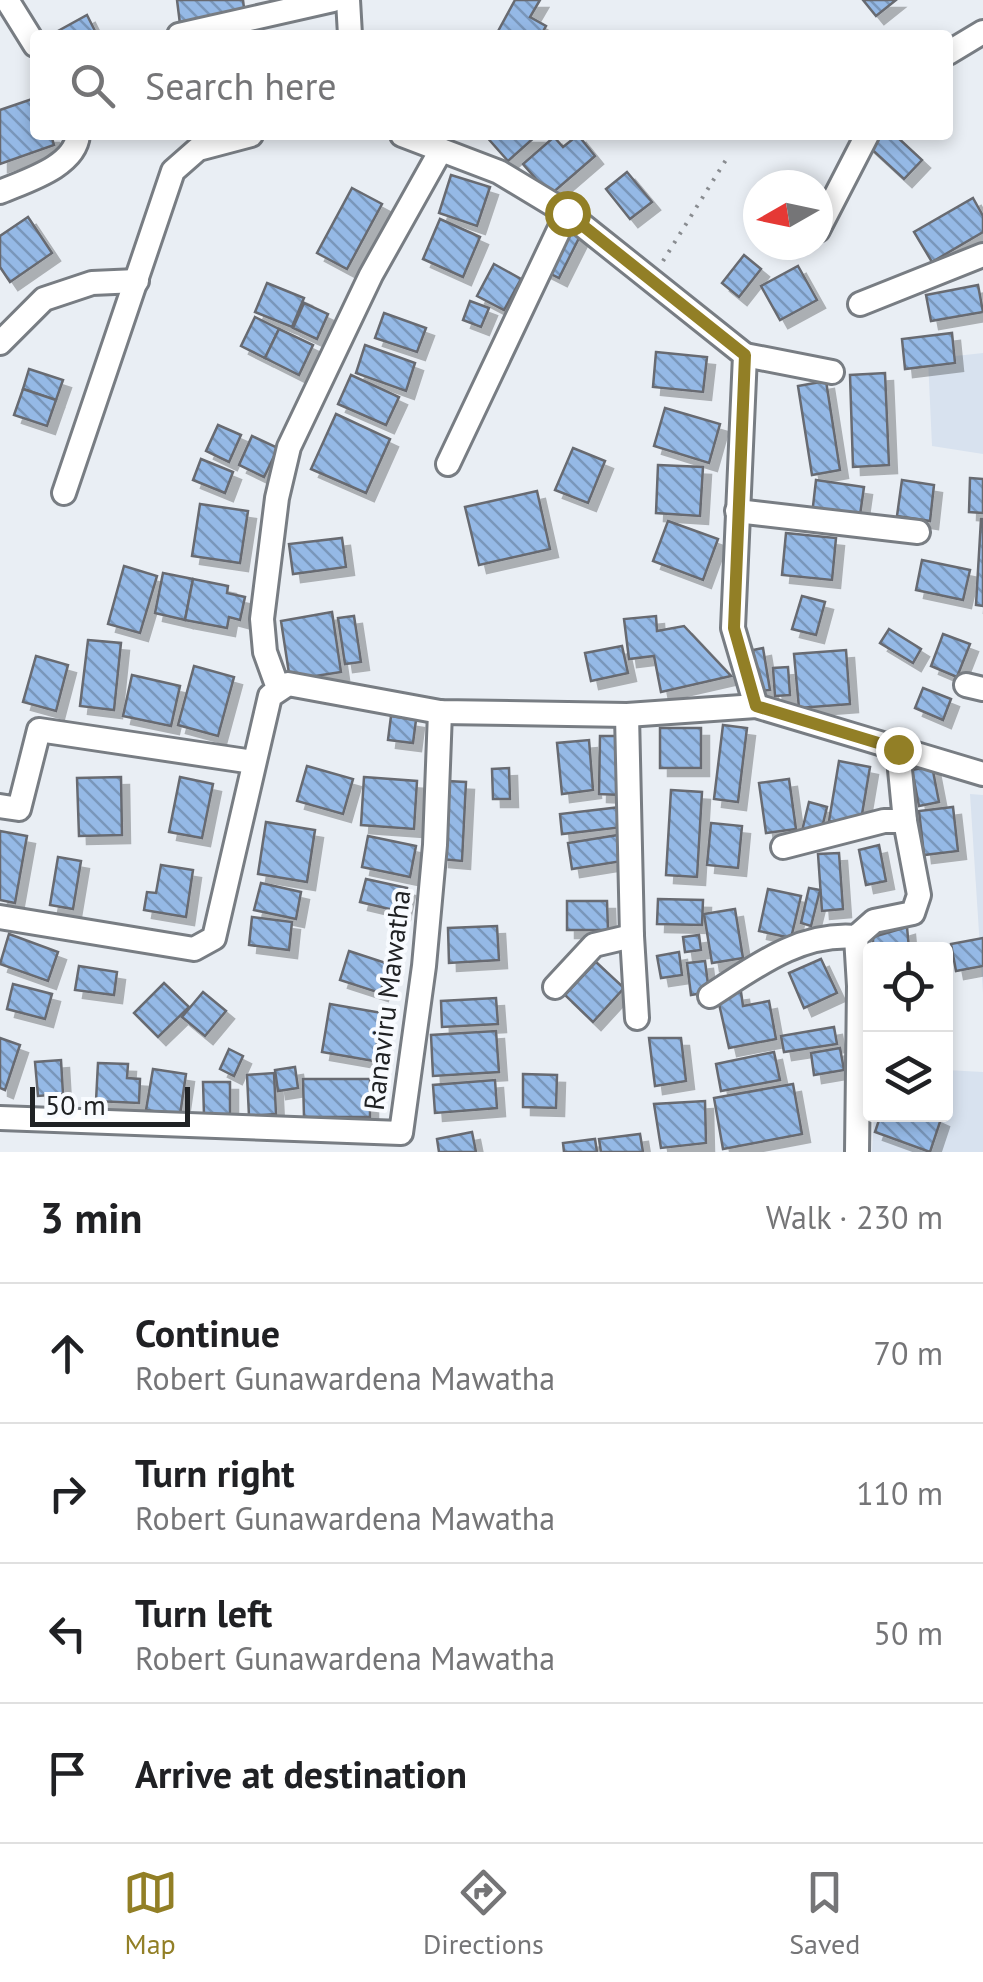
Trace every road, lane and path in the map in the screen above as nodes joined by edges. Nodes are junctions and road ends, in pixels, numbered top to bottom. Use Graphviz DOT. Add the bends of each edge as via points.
graph roads {
  1 [pos="348,0"];
  2 [pos="322,2"];
  3 [pos="5,3"];
  4 [pos="201,30"];
  5 [pos="350,30"];
  6 [pos="983,32"];
  7 [pos="30,38"];
  8 [pos="953,50"];
  9 [pos="76,140"];
  10 [pos="232,140"];
  11 [pos="415,140"];
  12 [pos="863,140"];
  13 [pos="442,150"];
  14 [pos="729,155"];
  15 [pos="0,192"];
  16 [pos="833,200"];
  17 [pos="567,213"];
  18 [pos="983,254"];
  19 [pos="137,281"];
  20 [pos="650,281"];
  21 [pos="860,304"];
  22 [pos="0,343"];
  23 [pos="745,355"];
  24 [pos="832,372"];
  25 [pos="448,464"];
  26 [pos="64,494"];
  27 [pos="737,511"];
  28 [pos="918,532"];
  29 [pos="278,688"];
  30 [pos="756,706"];
  31 [pos="440,712"];
  32 [pos="627,716"];
  33 [pos="898,749"];
  34 [pos="253,762"];
  35 [pos="983,774"];
  36 [pos="0,806"];
  37 [pos="905,821"];
  38 [pos="783,847"];
  39 [pos="0,917"];
  40 [pos="632,936"];
  41 [pos="856,937"];
  42 [pos="556,987"];
  43 [pos="710,996"];
  44 [pos="638,1018"];
  45 [pos="0,1119"];
  46 [pos="405,1143"];
  47 [pos="858,1152"];
  1 -- 5 [label="street"];
  2 -- 4 [label="street"];
  3 -- 7 [label="street"];
  6 -- 8 [label="street"];
  9 -- 15 [label="street" via="54,166"];
  10 -- 19 [label="street" via="198,149 173,172"];
  11 -- 13 [label="street"];
  12 -- 16 [label="street"];
  13 -- 17 [label="street" via="499,172"];
  13 -- 29 [label="street" via="371,275 289,447 262,619"];
  14 -- 20 [label="path"];
  17 -- 20 [label="street"];
  17 -- 25 [label="street"];
  18 -- 21 [label="street"];
  19 -- 22 [label="street" via="92,283 44,299"];
  19 -- 26 [label="street"];
  20 -- 23 [label="street"];
  23 -- 24 [label="street"];
  23 -- 27 [label="street"];
  27 -- 28 [label="street"];
  27 -- 30 [label="street" via="734,628"];
  29 -- 31 [label="street" via="288,684"];
  29 -- 34 [label="street" via="270,696"];
  30 -- 32 [label="street"];
  30 -- 33 [label="street"];
  31 -- 32 [label="street"];
  31 -- 46 [label="street, Ranaviru Mawatha" via="430,897"];
  32 -- 40 [label="street"];
  33 -- 35 [label="street"];
  33 -- 37 [label="street"];
  34 -- 36 [label="street" via="39,730 19,809"];
  34 -- 39 [label="street" via="214,938 204,946"];
  37 -- 38 [label="street"];
  37 -- 41 [label="street" via="918,905 874,921"];
  40 -- 42 [label="street" via="594,945"];
  40 -- 44 [label="street"];
  41 -- 43 [label="street" via="827,935 774,956"];
  41 -- 47 [label="street"];
  45 -- 46 [label="street, Ranaviru Mawatha"];
}
